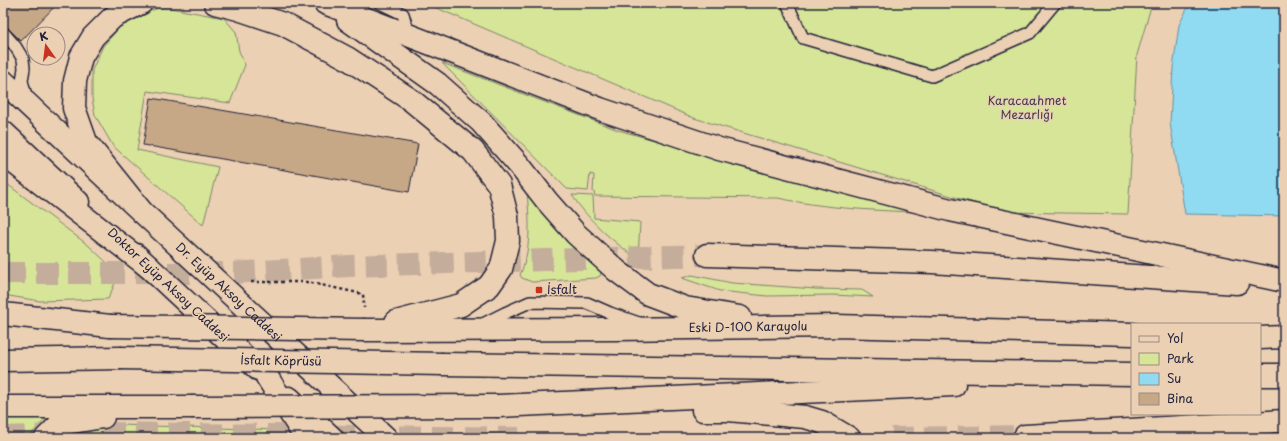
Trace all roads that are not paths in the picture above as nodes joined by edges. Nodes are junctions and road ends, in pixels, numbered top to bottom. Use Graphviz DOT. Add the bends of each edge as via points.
graph roads {
  1 [pos="141,3"];
  2 [pos="215,3"];
  3 [pos="324,3"];
  4 [pos="380,3"];
  5 [pos="787,3"];
  6 [pos="1055,3"];
  7 [pos="3,32"];
  8 [pos="409,35"];
  9 [pos="3,81"];
  10 [pos="30,107"];
  11 [pos="3,132"];
  12 [pos="3,154"];
  13 [pos="142,212"];
  14 [pos="707,255"];
  15 [pos="149,267"];
  16 [pos="1284,281"];
  17 [pos="1284,286"];
  18 [pos="4,318"];
  19 [pos="836,326"];
  20 [pos="365,330"];
  21 [pos="1131,334"];
  22 [pos="1284,337"];
  23 [pos="1261,338"];
  24 [pos="3,360"];
  25 [pos="1261,375"];
  26 [pos="1284,375"];
  27 [pos="1131,376"];
  28 [pos="1131,376"];
  29 [pos="267,377"];
  30 [pos="498,406"];
  31 [pos="3,407"];
  32 [pos="191,408"];
  33 [pos="786,416"];
  34 [pos="1284,421"];
  35 [pos="1025,436"];
  36 [pos="46,438"];
  37 [pos="306,438"];
  38 [pos="332,438"];
  39 [pos="386,438"];
  40 [pos="832,438"];
  41 [pos="849,438"];
  1 -- 13 [label="main road" via="113,17 93,37 81,57 75,81 74,108 86,142"];
  2 -- 20 [label="main road" via="238,8 283,24 347,58 411,100 473,151 499,185 507,216 508,241 501,269 489,286 461,305"];
  3 -- 8 [label="main road"];
  3 -- 19 [label="main road" via="438,84 481,122 576,234 617,271 648,294 685,308 728,316"];
  4 -- 8 [label="lane" via="403,14"];
  5 -- 6 [label="lane" via="803,38 932,76 1030,33"];
  7 -- 10 [label="lane" via="23,59 22,82"];
  8 -- 16 [label="main road" via="600,109 719,149 950,210"];
  9 -- 10 [label="main road"];
  10 -- 13 [label="main road"];
  11 -- 15 [label="main road, Doktor Eyüp Aksoy Caddesi"];
  12 -- 15 [label="main road"];
  13 -- 39 [label="main road, Dr. Eyüp Aksoy Caddesi"];
  14 -- 17 [label="main road" via="932,262"];
  15 -- 29 [label="main road, Doktor Eyüp Aksoy Caddesi"];
  18 -- 20 [label="main road, bridge" via="110,326"];
  19 -- 20 [label="main road, Eski D-100 Karayolu"];
  19 -- 21 [label="main road, Eski D-100 Karayolu"];
  22 -- 23 [label="main road"];
  24 -- 27 [label="main road, İsfalt Köprüsü, bridge" via="120,358"];
  25 -- 26 [label="main road"];
  28 -- 30 [label="main road"];
  29 -- 37 [label="main road"];
  29 -- 38 [label="main road, Doktor Eyüp Aksoy Caddesi"];
  30 -- 32 [label="main road, bridge"];
  30 -- 33 [label="main road" via="728,410"];
  31 -- 32 [label="main road"];
  32 -- 36 [label="main road" via="116,415 60,424"];
  33 -- 40 [label="main road"];
  33 -- 41 [label="main road" via="805,417 822,422"];
  34 -- 35 [label="main road"];
}
